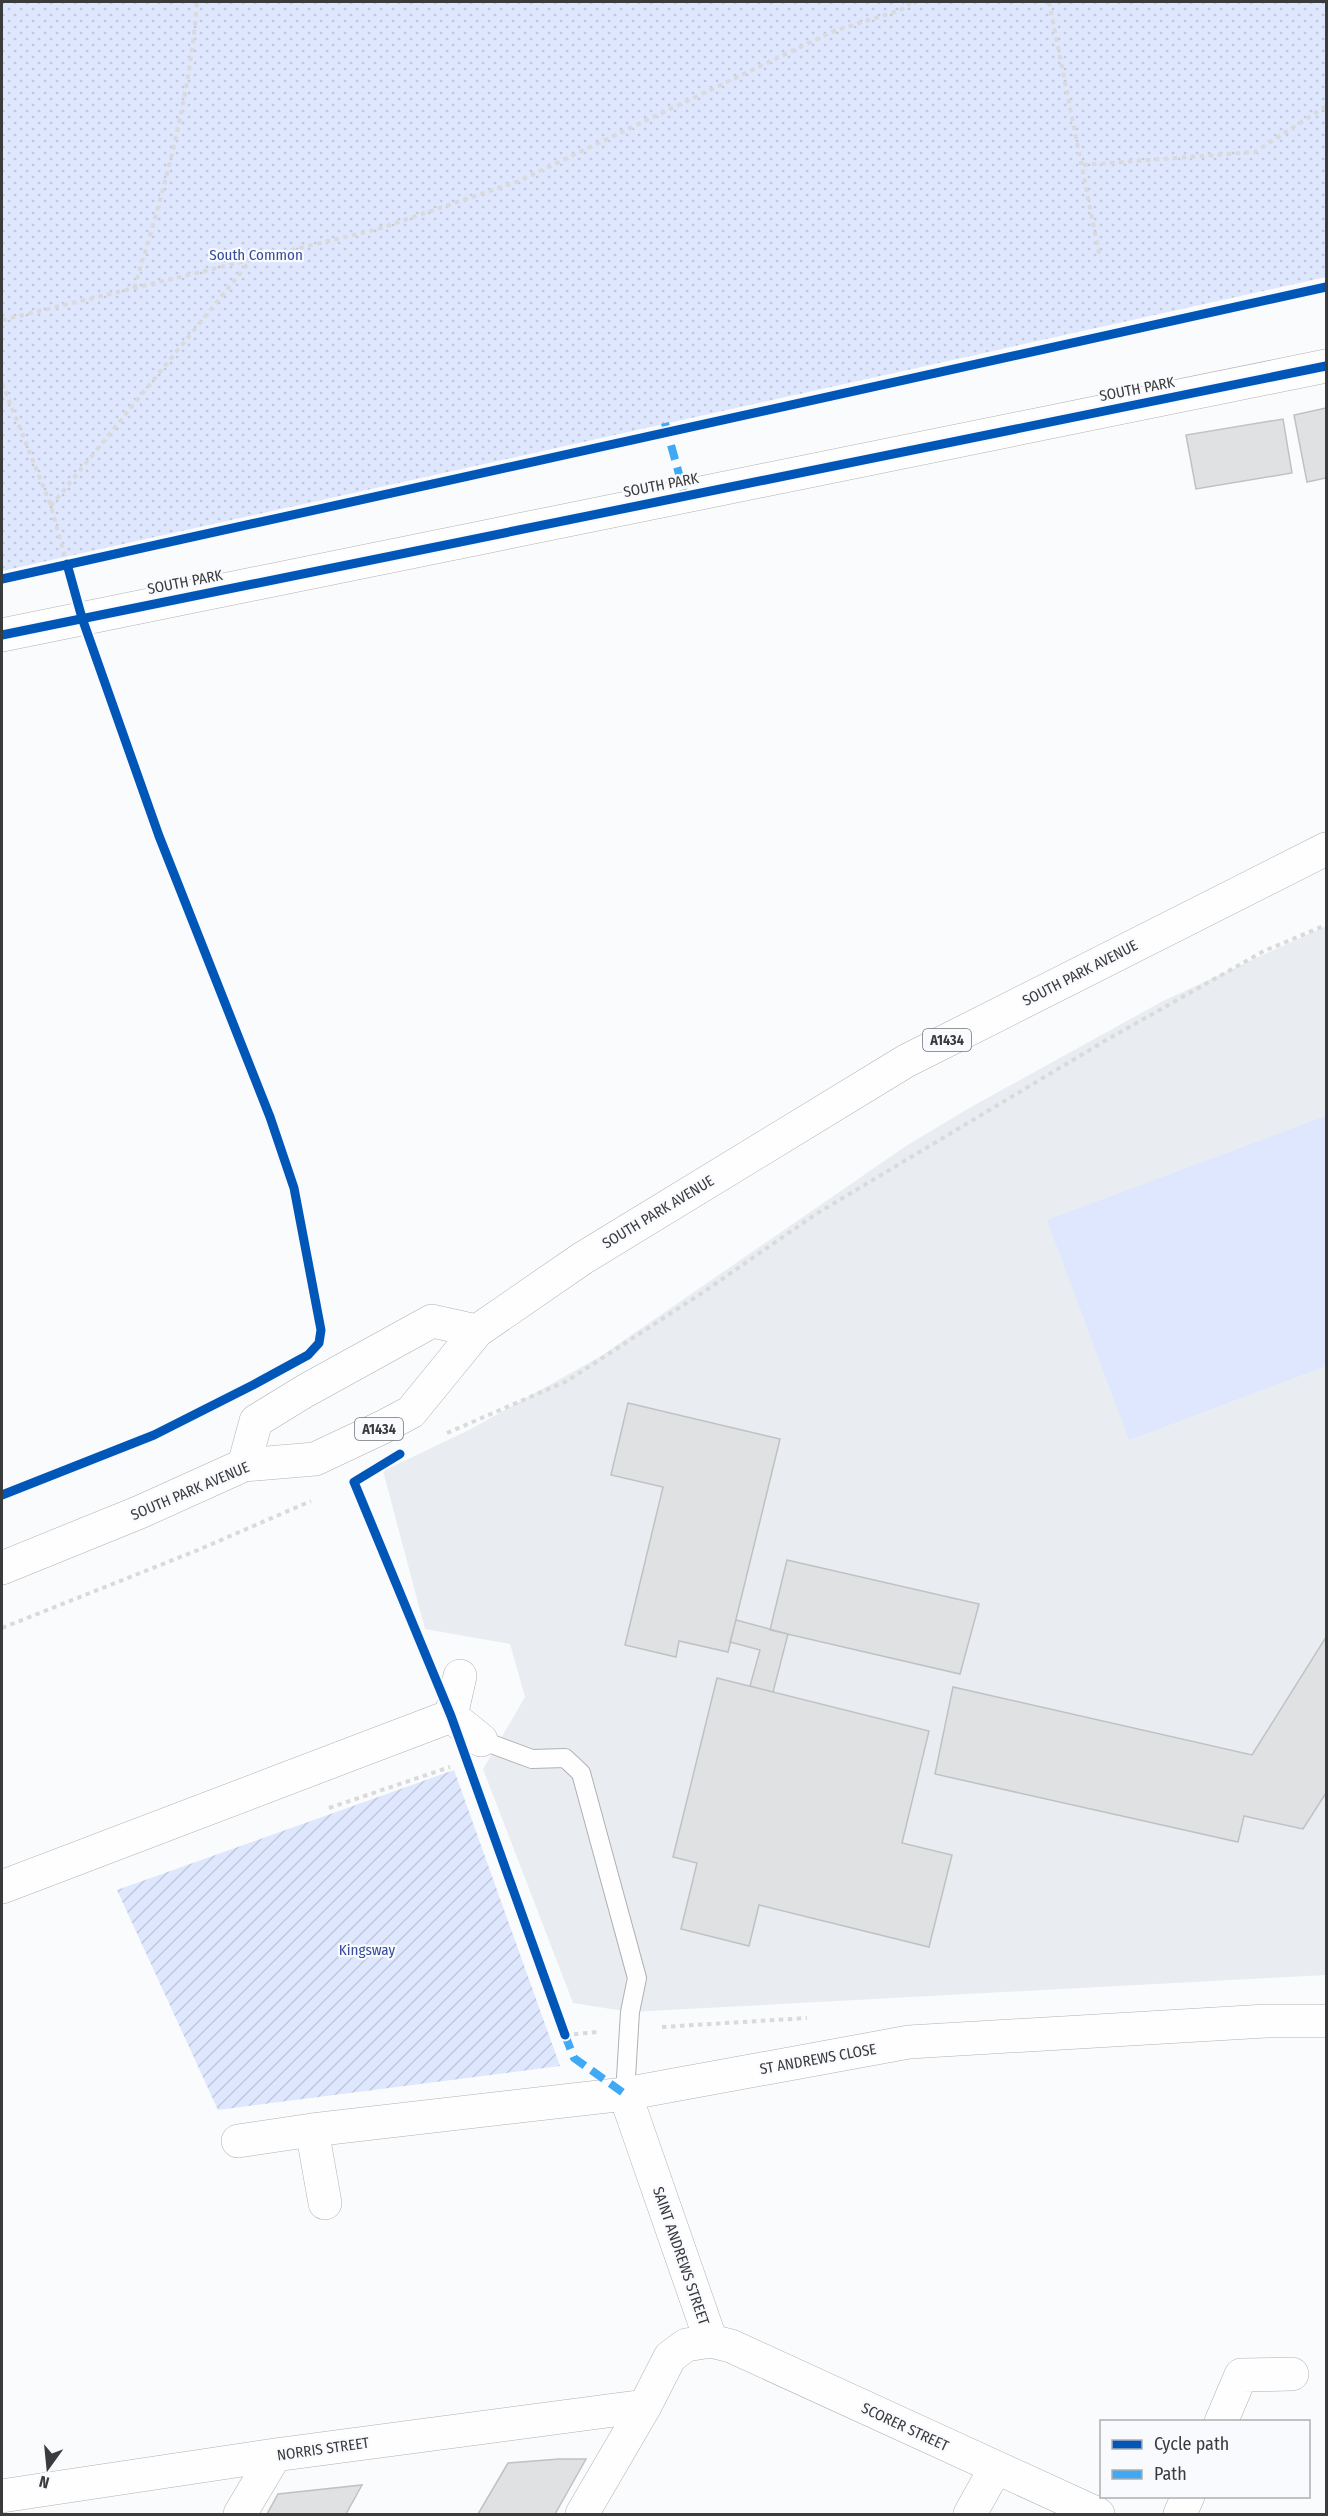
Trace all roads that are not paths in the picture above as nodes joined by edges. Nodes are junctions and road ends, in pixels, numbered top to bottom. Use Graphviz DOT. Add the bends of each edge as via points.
graph roads {
  1 [pos="1326,366"];
  2 [pos="2,635"];
  3 [pos="1326,849"];
  4 [pos="477,1331"];
  5 [pos="244,1465"];
  6 [pos="2,1568"];
  7 [pos="460,1676"];
  8 [pos="451,1716"];
  9 [pos="481,1740"];
  10 [pos="2,1887"];
  11 [pos="1326,2021"];
  12 [pos="625,2094"];
  13 [pos="312,2130"];
  14 [pos="238,2141"];
  15 [pos="325,2203"];
  16 [pos="711,2341"];
  17 [pos="1292,2374"];
  18 [pos="645,2406"];
  19 [pos="1221,2420"];
  20 [pos="275,2456"];
  21 [pos="995,2469"];
  22 [pos="2,2496"];
  23 [pos="1187,2498"];
  24 [pos="240,2514"];
  25 [pos="582,2514"];
  26 [pos="970,2514"];
  27 [pos="1098,2514"];
  28 [pos="1180,2514"];
  1 -- 2 [label="street, SOUTH PARK"];
  3 -- 4 [label="street, SOUTH PARK AVENUE / A1434" via="906,1061 583,1258"];
  4 -- 5 [label="street, SOUTH PARK AVENUE / A1434" via="411,1412 315,1458"];
  4 -- 5 [label="street" via="432,1321 305,1391 256,1422"];
  5 -- 6 [label="street, SOUTH PARK AVENUE / A1434"];
  7 -- 8 [label="street"];
  8 -- 9 [label="street"];
  8 -- 10 [label="street"];
  9 -- 12 [label="lane" via="532,1759 565,1758 581,1773 637,1978 630,2012"];
  11 -- 12 [label="street, ST ANDREWS CLOSE" via="1266,2021 909,2042"];
  12 -- 13 [label="street, ST ANDREWS CLOSE"];
  12 -- 16 [label="street, SAINT ANDREWS STREET"];
  13 -- 14 [label="street, ST ANDREWS CLOSE"];
  13 -- 15 [label="street"];
  16 -- 18 [label="street, SAINT ANDREWS STREET" via="686,2345 670,2357"];
  16 -- 21 [label="street, SCORER STREET" via="731,2346"];
  17 -- 19 [label="street" via="1241,2375"];
  18 -- 20 [label="street, NORRIS STREET"];
  18 -- 25 [label="street, SAINT ANDREWS STREET"];
  20 -- 22 [label="street, NORRIS STREET"];
  20 -- 24 [label="street"];
  21 -- 26 [label="street"];
  21 -- 27 [label="street, SCORER STREET"];
  23 -- 28 [label="street"];
}
